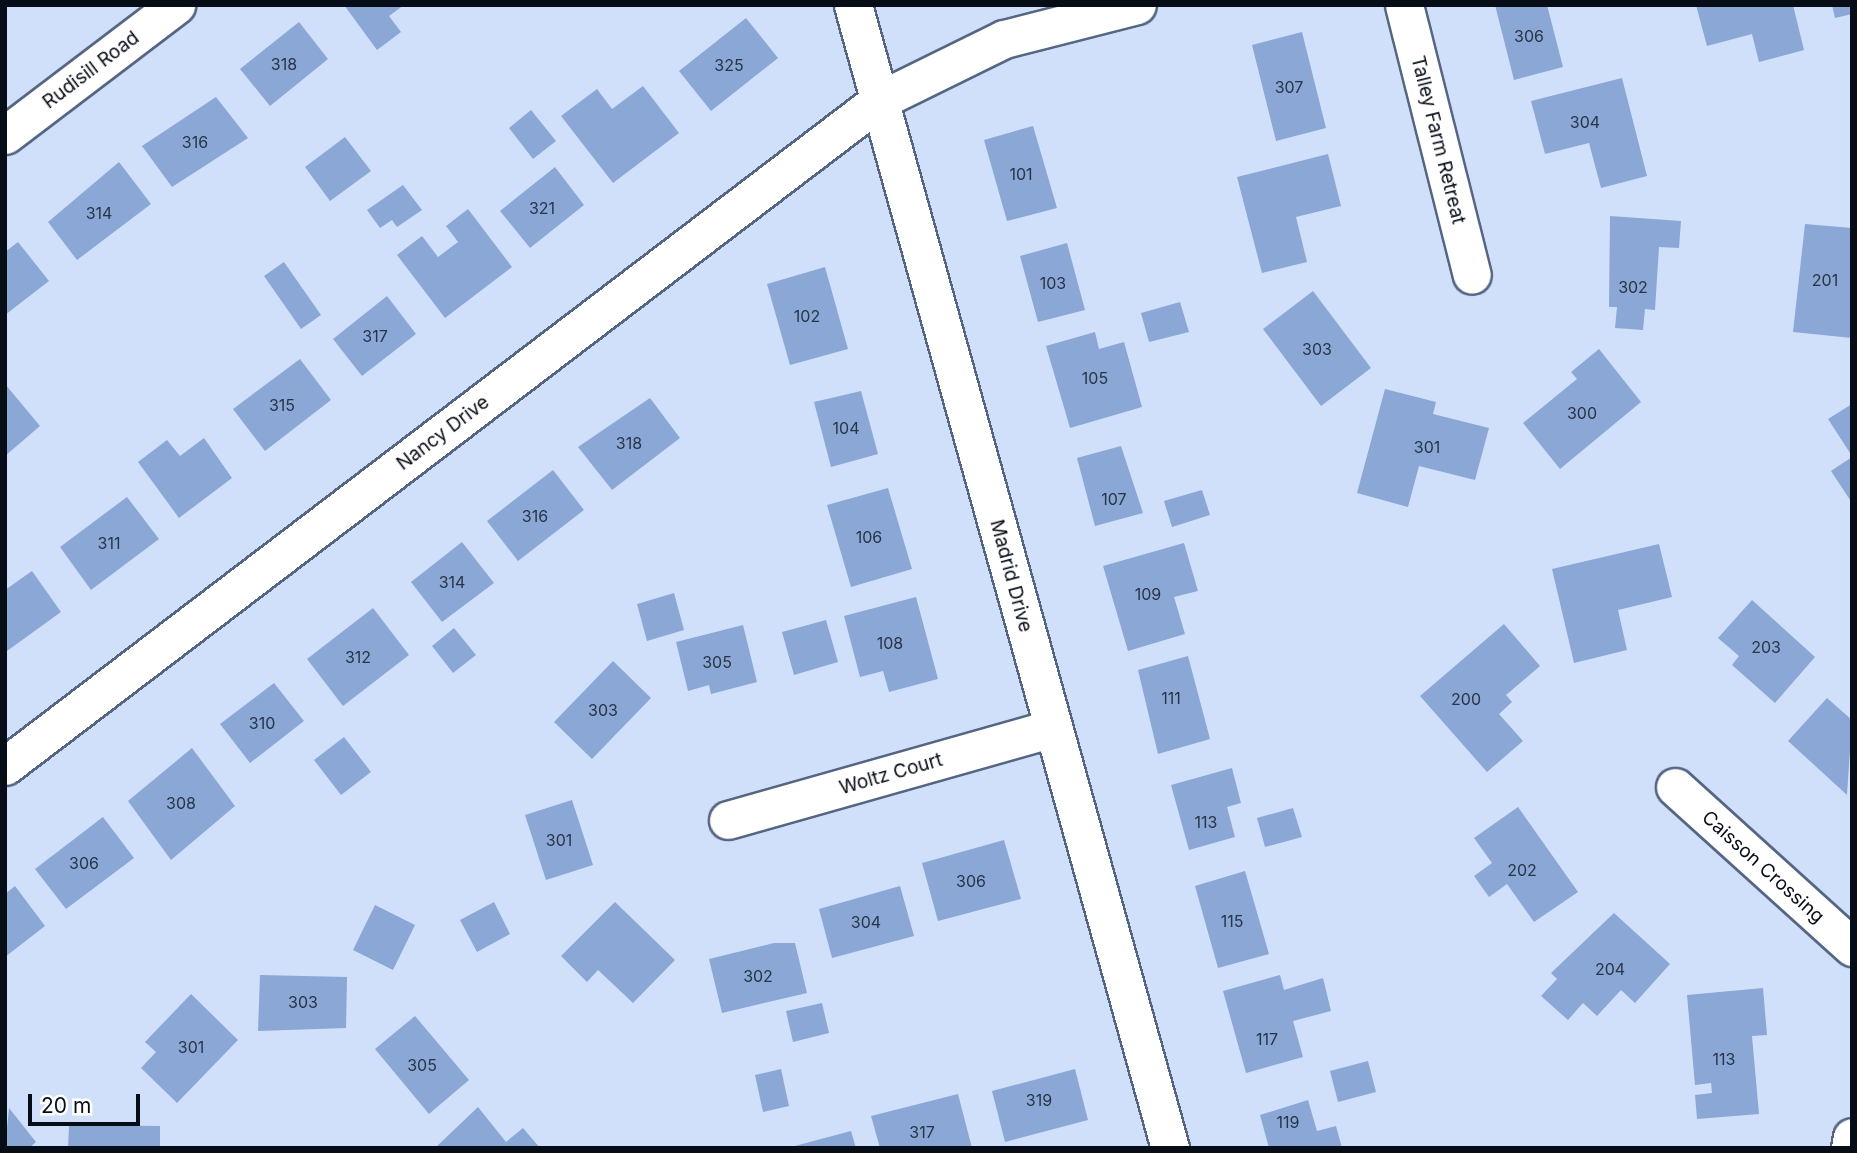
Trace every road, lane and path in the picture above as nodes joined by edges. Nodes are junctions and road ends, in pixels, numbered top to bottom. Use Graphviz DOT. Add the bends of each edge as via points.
graph roads {
  1 [pos="176,5"];
  2 [pos="853,5"];
  3 [pos="1137,5"];
  4 [pos="1404,5"];
  5 [pos="880,100"];
  6 [pos="5,135"];
  7 [pos="1472,275"];
  8 [pos="1053,728"];
  9 [pos="5,766"];
  10 [pos="1675,787"];
  11 [pos="728,820"];
  12 [pos="1852,947"];
  13 [pos="1852,1137"];
  14 [pos="1170,1148"];
  15 [pos="1850,1148"];
  1 -- 6 [label="street, Rudisill Road"];
  2 -- 5 [label="street, Madrid Drive"];
  3 -- 5 [label="street, Nancy Drive" via="1004,39"];
  4 -- 7 [label="street, Talley Farm Retreat"];
  5 -- 8 [label="street, Madrid Drive"];
  5 -- 9 [label="street, Nancy Drive"];
  8 -- 11 [label="street, Woltz Court"];
  8 -- 14 [label="street, Madrid Drive"];
  10 -- 12 [label="street, Caisson Crossing"];
  13 -- 15 [label="street"];
}
